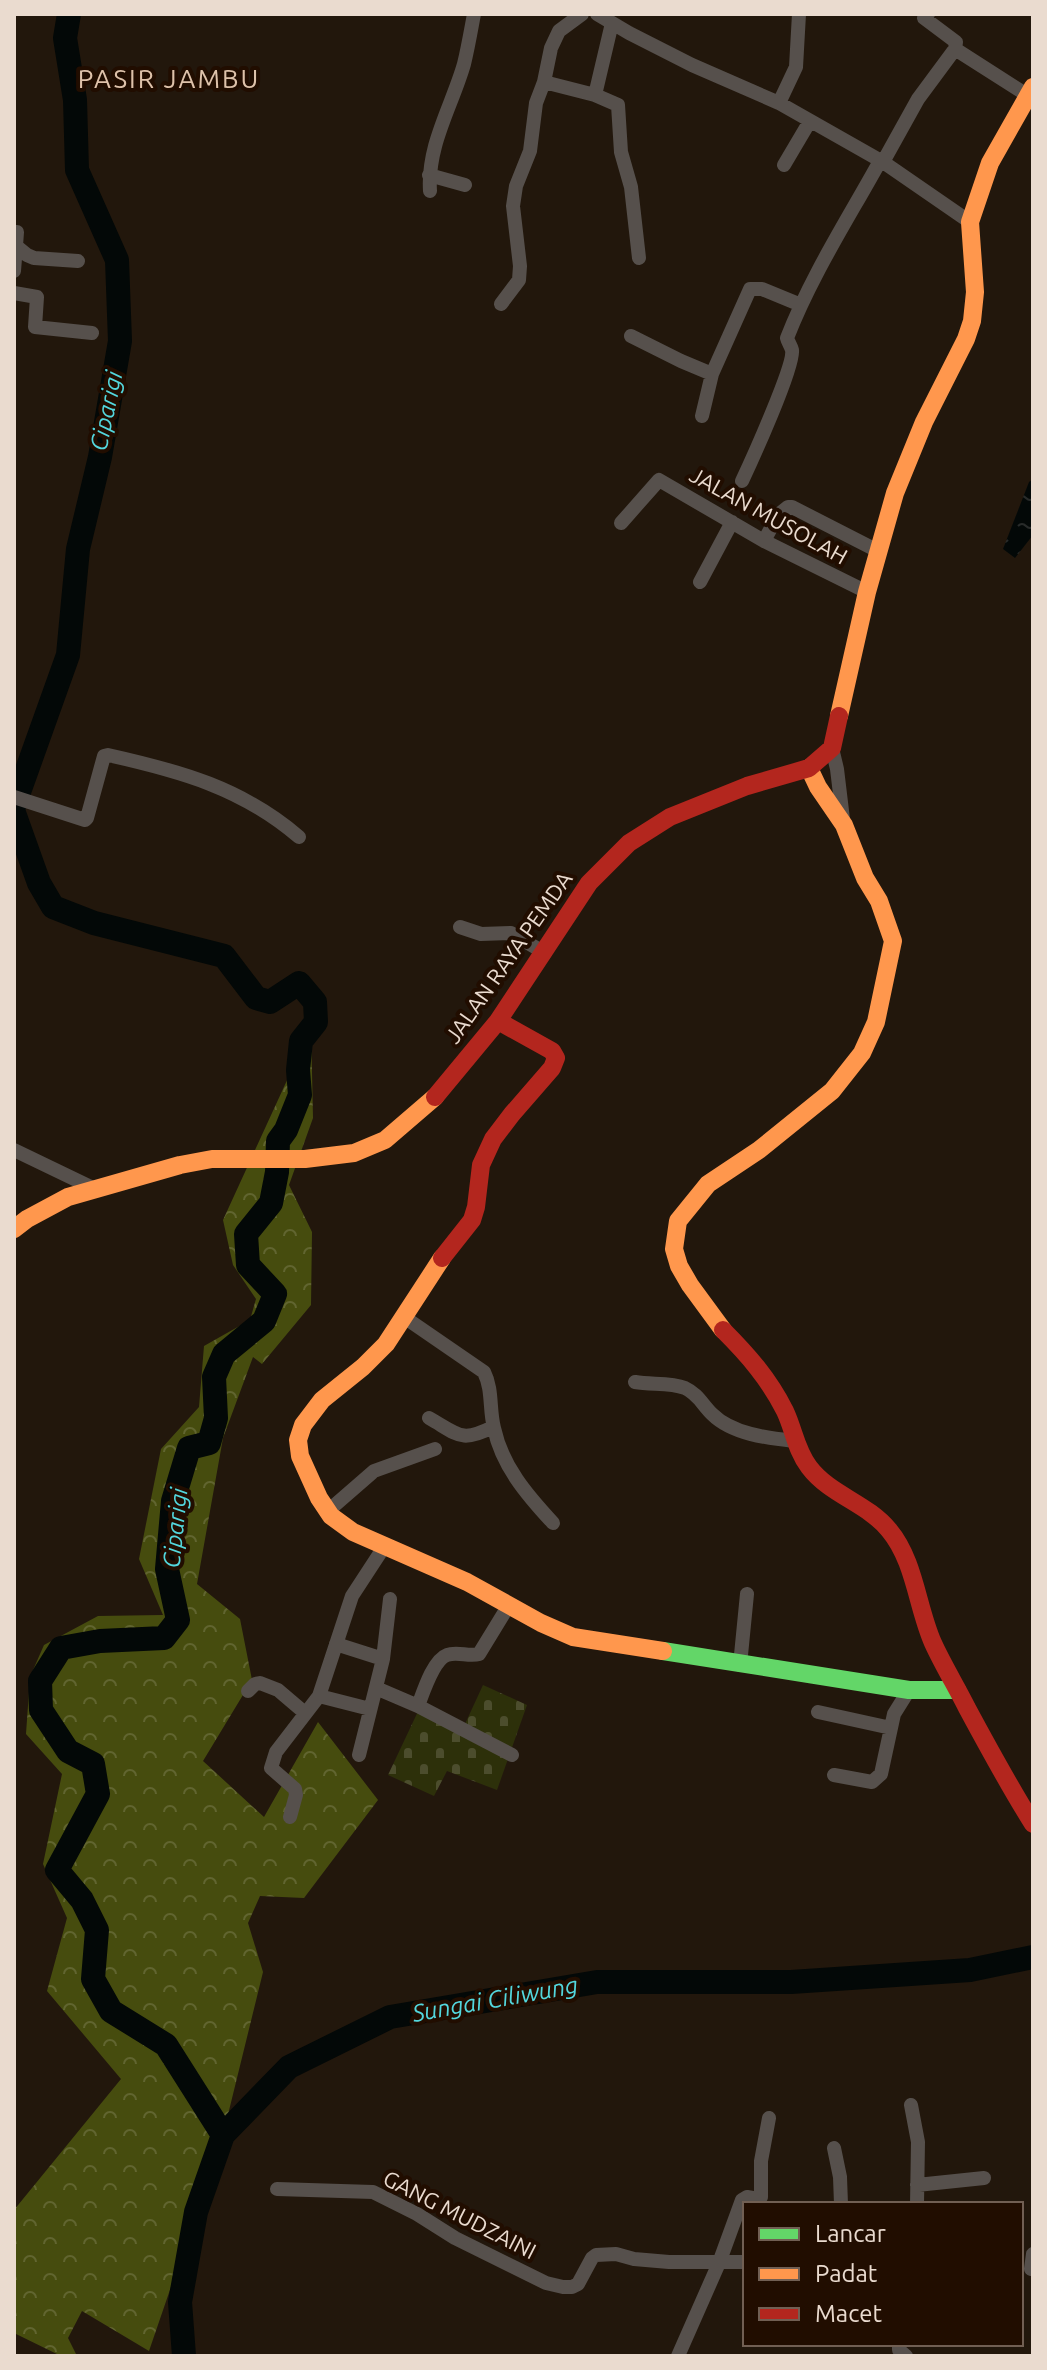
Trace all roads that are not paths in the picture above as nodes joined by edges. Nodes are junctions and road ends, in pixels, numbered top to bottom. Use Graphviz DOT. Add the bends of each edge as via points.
graph roads {
  1 [pos="474,14"];
  2 [pos="582,14"];
  3 [pos="597,14"];
  4 [pos="799,14"];
  5 [pos="924,15"];
  6 [pos="612,23"];
  7 [pos="955,49"];
  8 [pos="544,82"];
  9 [pos="1030,91"];
  10 [pos="595,95"];
  11 [pos="779,103"];
  12 [pos="810,121"];
  13 [pos="881,162"];
  14 [pos="784,165"];
  15 [pos="429,175"];
  16 [pos="465,185"];
  17 [pos="430,191"];
  18 [pos="970,222"];
  19 [pos="15,239"];
  20 [pos="639,258"];
  21 [pos="78,261"];
  22 [pos="14,271"];
  23 [pos="14,293"];
  24 [pos="501,304"];
  25 [pos="801,305"];
  26 [pos="92,333"];
  27 [pos="631,336"];
  28 [pos="712,374"];
  29 [pos="702,416"];
  30 [pos="742,481"];
  31 [pos="732,522"];
  32 [pos="621,523"];
  33 [pos="764,541"];
  34 [pos="878,551"];
  35 [pos="700,582"];
  36 [pos="867,592"];
  37 [pos="832,748"];
  38 [pos="809,768"];
  39 [pos="14,797"];
  40 [pos="844,825"];
  41 [pos="299,837"];
  42 [pos="460,927"];
  43 [pos="545,953"];
  44 [pos="498,1021"];
  45 [pos="14,1150"];
  46 [pos="95,1189"];
  47 [pos="14,1229"];
  48 [pos="404,1317"];
  49 [pos="635,1382"];
  50 [pos="429,1418"];
  51 [pos="493,1427"];
  52 [pos="794,1441"];
  53 [pos="435,1449"];
  54 [pos="328,1511"];
  55 [pos="553,1523"];
  56 [pos="384,1547"];
  57 [pos="747,1594"];
  58 [pos="390,1599"];
  59 [pos="509,1605"];
  60 [pos="336,1644"];
  61 [pos="383,1659"];
  62 [pos="740,1665"];
  63 [pos="376,1688"];
  64 [pos="909,1690"];
  65 [pos="957,1690"];
  66 [pos="248,1691"];
  67 [pos="319,1696"];
  68 [pos="418,1706"];
  69 [pos="370,1709"];
  70 [pos="818,1712"];
  71 [pos="305,1713"];
  72 [pos="891,1728"];
  73 [pos="359,1755"];
  74 [pos="512,1755"];
  75 [pos="834,1775"];
  76 [pos="290,1817"];
  77 [pos="1033,1824"];
  78 [pos="911,2105"];
  79 [pos="769,2118"];
  80 [pos="834,2148"];
  81 [pos="984,2178"];
  82 [pos="917,2185"];
  83 [pos="277,2189"];
  84 [pos="841,2202"];
  85 [pos="917,2202"];
  86 [pos="743,2262"];
  87 [pos="719,2263"];
  88 [pos="678,2356"];
  1 -- 15 [label="street"];
  2 -- 8 [label="street" via="555,38"];
  3 -- 6 [label="street"];
  4 -- 11 [label="street" via="796,67"];
  5 -- 7 [label="street" via="956,42"];
  6 -- 10 [label="street"];
  6 -- 11 [label="street"];
  7 -- 9 [label="street"];
  7 -- 13 [label="street"];
  8 -- 10 [label="street"];
  8 -- 24 [label="street" via="513,206 519,280"];
  9 -- 18 [label="street" via="990,163"];
  10 -- 20 [label="street" via="618,105"];
  11 -- 12 [label="street"];
  12 -- 13 [label="street"];
  12 -- 14 [label="street"];
  13 -- 18 [label="street"];
  13 -- 25 [label="street"];
  15 -- 16 [label="street"];
  15 -- 17 [label="street"];
  18 -- 34 [label="street" via="972,321 924,422"];
  19 -- 21 [label="street" via="34,258"];
  19 -- 22 [label="street"];
  23 -- 26 [label="street" via="37,297 35,327"];
  25 -- 28 [label="street" via="750,289"];
  25 -- 30 [label="street" via="787,338 792,351 789,367"];
  27 -- 28 [label="street"];
  28 -- 29 [label="street"];
  31 -- 32 [label="street, JALAN MUSOLAH" via="659,480"];
  31 -- 33 [label="street, JALAN MUSOLAH"];
  31 -- 35 [label="street"];
  33 -- 34 [label="street" via="788,507"];
  33 -- 36 [label="street, JALAN MUSOLAH"];
  34 -- 36 [label="street"];
  36 -- 37 [label="street"];
  37 -- 38 [label="street, JALAN RAYA PEMDA"];
  37 -- 40 [label="street"];
  38 -- 40 [label="street"];
  38 -- 43 [label="street, JALAN RAYA PEMDA" via="670,817 629,843 589,883"];
  39 -- 41 [label="street" via="87,819 108,755 221,786"];
  40 -- 52 [label="street" via="893,941 876,1022 862,1053 832,1091 708,1184 685,1210 675,1233 674,1249 684,1275 773,1388"];
  42 -- 43 [label="street" via="481,934 511,933"];
  43 -- 44 [label="street, JALAN RAYA PEMDA"];
  44 -- 46 [label="street, JALAN RAYA PEMDA" via="429,1104 385,1140 354,1153 212,1159"];
  44 -- 48 [label="street" via="556,1058 501,1127 482,1162 475,1214"];
  45 -- 46 [label="street"];
  46 -- 47 [label="street, JALAN RAYA PEMDA" via="68,1197"];
  48 -- 51 [label="street" via="484,1372"];
  48 -- 54 [label="street" via="375,1359 305,1419 297,1445"];
  49 -- 52 [label="street" via="684,1388 729,1426"];
  50 -- 51 [label="street" via="469,1437"];
  51 -- 55 [label="street" via="504,1460"];
  52 -- 65 [label="street" via="822,1482 890,1531 904,1556 932,1642"];
  53 -- 54 [label="street" via="374,1471"];
  54 -- 56 [label="street" via="341,1525"];
  56 -- 59 [label="street"];
  56 -- 60 [label="street" via="352,1596"];
  57 -- 62 [label="street"];
  58 -- 61 [label="street"];
  59 -- 62 [label="street" via="573,1637"];
  59 -- 68 [label="street" via="479,1654 440,1659"];
  60 -- 61 [label="street"];
  60 -- 67 [label="street"];
  61 -- 63 [label="street"];
  62 -- 64 [label="street"];
  63 -- 68 [label="street"];
  63 -- 69 [label="street"];
  64 -- 65 [label="street"];
  64 -- 72 [label="street"];
  65 -- 77 [label="street"];
  66 -- 71 [label="street" via="255,1684 270,1686"];
  67 -- 69 [label="street"];
  67 -- 71 [label="street"];
  68 -- 74 [label="street"];
  69 -- 73 [label="street"];
  70 -- 72 [label="street"];
  71 -- 76 [label="street" via="276,1752 271,1768 295,1789"];
  72 -- 75 [label="street" via="877,1779"];
  78 -- 82 [label="street" via="918,2142"];
  79 -- 87 [label="street" via="761,2197 742,2200"];
  80 -- 84 [label="street"];
  81 -- 82 [label="street"];
  82 -- 85 [label="street"];
  83 -- 87 [label="street, GANG MUDZAINI" via="380,2194 455,2238 563,2287 578,2284 596,2255"];
  86 -- 87 [label="street, GANG MUDZAINI"];
  87 -- 88 [label="street"];
}
